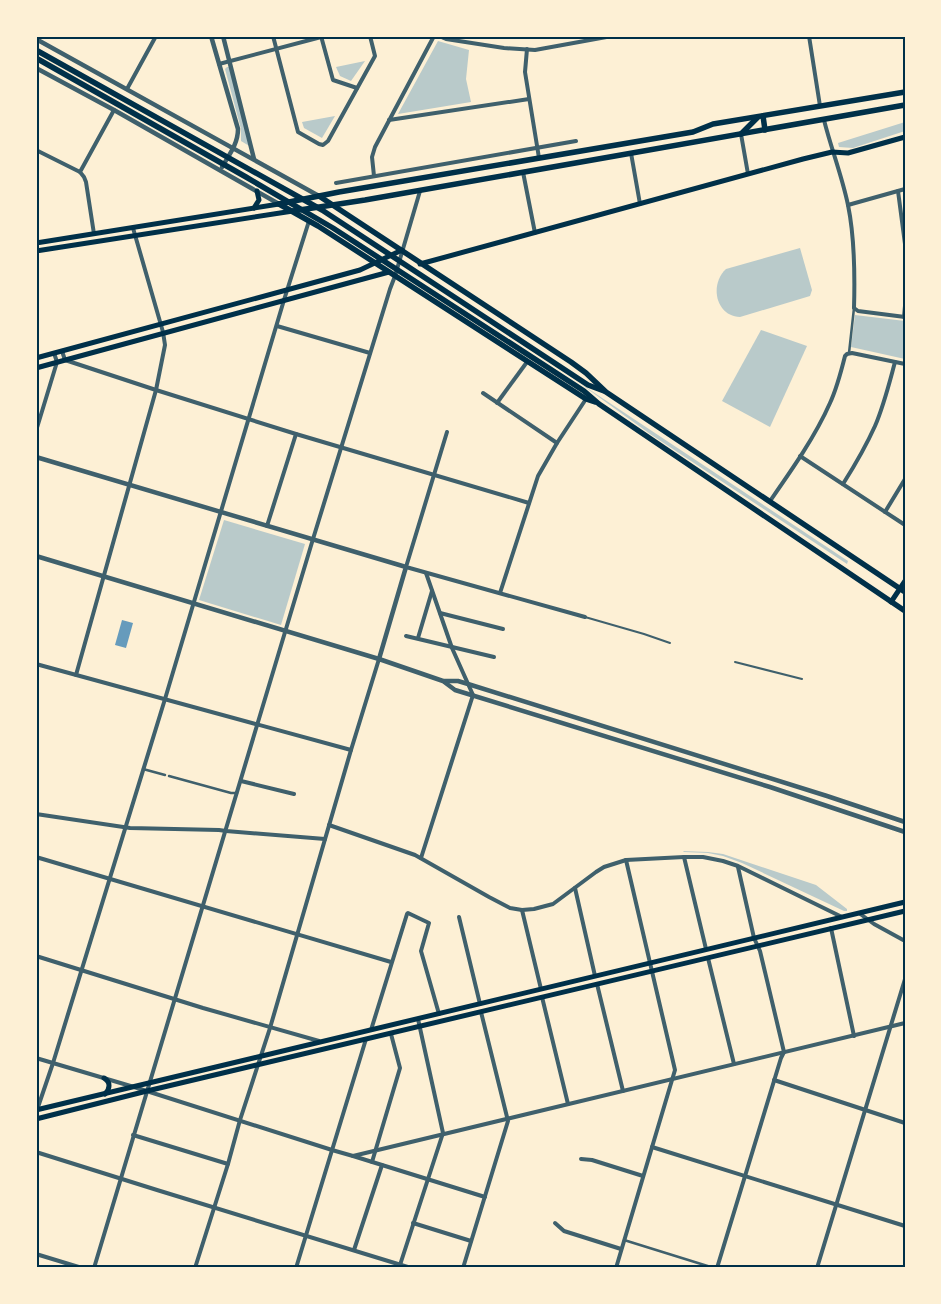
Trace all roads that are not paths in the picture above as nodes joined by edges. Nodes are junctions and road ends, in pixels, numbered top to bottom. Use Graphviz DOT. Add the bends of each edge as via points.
graph roads {
  1 [pos="156,36"];
  2 [pos="212,36"];
  3 [pos="223,36"];
  4 [pos="273,36"];
  5 [pos="370,36"];
  6 [pos="434,36"];
  7 [pos="439,36"];
  8 [pos="612,36"];
  9 [pos="809,36"];
  10 [pos="902,36"];
  11 [pos="323,37"];
  12 [pos="896,38"];
  13 [pos="36,39"];
  14 [pos="276,49"];
  15 [pos="527,49"];
  16 [pos="36,50"];
  17 [pos="36,58"];
  18 [pos="229,61"];
  19 [pos="219,64"];
  20 [pos="36,68"];
  21 [pos="67,72"];
  22 [pos="357,88"];
  23 [pos="127,89"];
  24 [pos="905,92"];
  25 [pos="529,99"];
  26 [pos="905,105"];
  27 [pos="820,106"];
  28 [pos="114,110"];
  29 [pos="761,116"];
  30 [pos="389,120"];
  31 [pos="824,120"];
  32 [pos="765,130"];
  33 [pos="741,134"];
  34 [pos="905,137"];
  35 [pos="576,141"];
  36 [pos="234,148"];
  37 [pos="537,148"];
  38 [pos="36,150"];
  39 [pos="578,152"];
  40 [pos="832,152"];
  41 [pos="631,153"];
  42 [pos="539,158"];
  43 [pos="254,159"];
  44 [pos="580,162"];
  45 [pos="220,170"];
  46 [pos="80,172"];
  47 [pos="523,172"];
  48 [pos="748,174"];
  49 [pos="374,176"];
  50 [pos="336,183"];
  51 [pos="905,189"];
  52 [pos="420,191"];
  53 [pos="898,191"];
  54 [pos="257,192"];
  55 [pos="319,196"];
  56 [pos="279,204"];
  57 [pos="334,204"];
  58 [pos="640,204"];
  59 [pos="848,205"];
  60 [pos="254,208"];
  61 [pos="293,211"];
  62 [pos="310,221"];
  63 [pos="133,228"];
  64 [pos="535,233"];
  65 [pos="94,234"];
  66 [pos="135,236"];
  67 [pos="36,243"];
  68 [pos="905,244"];
  69 [pos="402,250"];
  70 [pos="36,252"];
  71 [pos="376,264"];
  72 [pos="420,264"];
  73 [pos="389,272"];
  74 [pos="395,276"];
  75 [pos="287,290"];
  76 [pos="284,300"];
  77 [pos="905,306"];
  78 [pos="854,308"];
  79 [pos="904,317"];
  80 [pos="161,325"];
  81 [pos="277,326"];
  82 [pos="163,332"];
  83 [pos="62,351"];
  84 [pos="54,353"];
  85 [pos="370,353"];
  86 [pos="847,354"];
  87 [pos="36,358"];
  88 [pos="65,360"];
  89 [pos="57,362"];
  90 [pos="528,362"];
  91 [pos="895,362"];
  92 [pos="905,364"];
  93 [pos="36,368"];
  94 [pos="156,390"];
  95 [pos="606,392"];
  96 [pos="483,393"];
  97 [pos="586,399"];
  98 [pos="497,402"];
  99 [pos="599,404"];
  100 [pos="249,418"];
  101 [pos="36,431"];
  102 [pos="448,432"];
  103 [pos="296,434"];
  104 [pos="557,443"];
  105 [pos="342,447"];
  106 [pos="800,456"];
  107 [pos="36,457"];
  108 [pos="435,475"];
  109 [pos="905,479"];
  110 [pos="129,484"];
  111 [pos="843,484"];
  112 [pos="770,501"];
  113 [pos="529,503"];
  114 [pos="220,512"];
  115 [pos="885,512"];
  116 [pos="905,525"];
  117 [pos="267,526"];
  118 [pos="313,539"];
  119 [pos="36,556"];
  120 [pos="406,567"];
  121 [pos="426,573"];
  122 [pos="104,576"];
  123 [pos="905,581"];
  124 [pos="902,590"];
  125 [pos="432,591"];
  126 [pos="500,593"];
  127 [pos="193,602"];
  128 [pos="891,602"];
  129 [pos="905,612"];
  130 [pos="440,613"];
  131 [pos="584,617"];
  132 [pos="502,629"];
  133 [pos="286,630"];
  134 [pos="406,636"];
  135 [pos="418,638"];
  136 [pos="670,643"];
  137 [pos="452,648"];
  138 [pos="494,657"];
  139 [pos="379,659"];
  140 [pos="735,662"];
  141 [pos="36,664"];
  142 [pos="76,675"];
  143 [pos="802,679"];
  144 [pos="443,681"];
  145 [pos="468,684"];
  146 [pos="473,695"];
  147 [pos="164,699"];
  148 [pos="517,699"];
  149 [pos="515,708"];
  150 [pos="557,712"];
  151 [pos="555,721"];
  152 [pos="589,722"];
  153 [pos="258,725"];
  154 [pos="587,731"];
  155 [pos="351,750"];
  156 [pos="700,756"];
  157 [pos="696,765"];
  158 [pos="737,768"];
  159 [pos="142,769"];
  160 [pos="734,777"];
  161 [pos="241,781"];
  162 [pos="237,793"];
  163 [pos="294,794"];
  164 [pos="36,814"];
  165 [pos="905,822"];
  166 [pos="329,825"];
  167 [pos="124,827"];
  168 [pos="226,831"];
  169 [pos="905,832"];
  170 [pos="325,839"];
  171 [pos="36,857"];
  172 [pos="684,857"];
  173 [pos="421,858"];
  174 [pos="626,860"];
  175 [pos="738,866"];
  176 [pos="109,878"];
  177 [pos="574,888"];
  178 [pos="905,902"];
  179 [pos="203,906"];
  180 [pos="522,910"];
  181 [pos="905,911"];
  182 [pos="859,913"];
  183 [pos="459,917"];
  184 [pos="842,917"];
  185 [pos="868,919"];
  186 [pos="831,928"];
  187 [pos="297,934"];
  188 [pos="754,938"];
  189 [pos="905,941"];
  190 [pos="758,946"];
  191 [pos="706,949"];
  192 [pos="36,956"];
  193 [pos="708,958"];
  194 [pos="392,962"];
  195 [pos="650,963"];
  196 [pos="81,970"];
  197 [pos="652,971"];
  198 [pos="595,976"];
  199 [pos="905,979"];
  200 [pos="597,984"];
  201 [pos="541,989"];
  202 [pos="542,997"];
  203 [pos="175,999"];
  204 [pos="480,1004"];
  205 [pos="481,1012"];
  206 [pos="438,1014"];
  207 [pos="418,1019"];
  208 [pos="905,1024"];
  209 [pos="890,1026"];
  210 [pos="419,1027"];
  211 [pos="270,1028"];
  212 [pos="371,1030"];
  213 [pos="391,1034"];
  214 [pos="854,1036"];
  215 [pos="366,1039"];
  216 [pos="322,1042"];
  217 [pos="784,1052"];
  218 [pos="261,1056"];
  219 [pos="36,1058"];
  220 [pos="53,1063"];
  221 [pos="734,1064"];
  222 [pos="259,1065"];
  223 [pos="104,1078"];
  224 [pos="673,1078"];
  225 [pos="774,1080"];
  226 [pos="149,1083"];
  227 [pos="134,1087"];
  228 [pos="147,1091"];
  229 [pos="623,1091"];
  230 [pos="105,1094"];
  231 [pos="568,1104"];
  232 [pos="36,1111"];
  233 [pos="864,1111"];
  234 [pos="36,1118"];
  235 [pos="507,1119"];
  236 [pos="240,1120"];
  237 [pos="905,1124"];
  238 [pos="443,1133"];
  239 [pos="133,1136"];
  240 [pos="652,1147"];
  241 [pos="376,1149"];
  242 [pos="332,1150"];
  243 [pos="36,1152"];
  244 [pos="353,1156"];
  245 [pos="581,1159"];
  246 [pos="372,1162"];
  247 [pos="228,1164"];
  248 [pos="382,1165"];
  249 [pos="744,1175"];
  250 [pos="643,1176"];
  251 [pos="120,1178"];
  252 [pos="427,1179"];
  253 [pos="485,1197"];
  254 [pos="836,1204"];
  255 [pos="214,1208"];
  256 [pos="413,1223"];
  257 [pos="555,1223"];
  258 [pos="905,1226"];
  259 [pos="305,1236"];
  260 [pos="624,1240"];
  261 [pos="472,1241"];
  262 [pos="621,1249"];
  263 [pos="354,1250"];
  264 [pos="36,1254"];
  265 [pos="400,1266"];
  266 [pos="82,1268"];
  267 [pos="94,1268"];
  268 [pos="195,1268"];
  269 [pos="296,1268"];
  270 [pos="411,1268"];
  271 [pos="463,1268"];
  272 [pos="616,1268"];
  273 [pos="716,1268"];
  274 [pos="818,1268"];
  1 -- 23 [label="street"];
  2 -- 19 [label="street"];
  3 -- 18 [label="street"];
  4 -- 14 [label="street"];
  5 -- 22 [label="street" via="375,56"];
  6 -- 30 [label="street"];
  7 -- 15 [label="street"];
  8 -- 15 [label="street"];
  9 -- 27 [label="street"];
  10 -- 12 [label="street"];
  11 -- 14 [label="street"];
  11 -- 22 [label="street" via="333,80"];
  13 -- 23 [label="street"];
  14 -- 18 [label="street"];
  14 -- 22 [label="street" via="298,132 319,144 328,141"];
  15 -- 25 [label="street" via="525,72"];
  16 -- 21 [label="main road"];
  17 -- 21 [label="main road"];
  18 -- 19 [label="street"];
  18 -- 43 [label="street"];
  19 -- 36 [label="street" via="238,129"];
  20 -- 28 [label="street"];
  21 -- 95 [label="main road" via="322,210 588,385"];
  21 -- 99 [label="main road" via="334,228 584,391"];
  23 -- 36 [label="street"];
  24 -- 27 [label="main road"];
  25 -- 30 [label="street"];
  25 -- 37 [label="street"];
  26 -- 31 [label="main road"];
  27 -- 29 [label="main road"];
  28 -- 45 [label="street"];
  28 -- 46 [label="street"];
  29 -- 32 [label="main road"];
  29 -- 33 [label="main road"];
  29 -- 39 [label="main road" via="713,124 693,132"];
  30 -- 49 [label="street" via="373,152"];
  31 -- 32 [label="main road"];
  31 -- 40 [label="street"];
  32 -- 33 [label="main road"];
  33 -- 41 [label="main road"];
  33 -- 48 [label="street"];
  34 -- 40 [label="main road" via="848,153"];
  35 -- 37 [label="street"];
  36 -- 43 [label="street"];
  36 -- 45 [label="street"];
  37 -- 42 [label="street"];
  37 -- 49 [label="street"];
  38 -- 46 [label="street"];
  39 -- 42 [label="main road"];
  39 -- 44 [label="main road"];
  40 -- 48 [label="main road"];
  40 -- 59 [label="street"];
  41 -- 44 [label="main road"];
  41 -- 58 [label="street"];
  42 -- 55 [label="main road"];
  43 -- 55 [label="street"];
  44 -- 47 [label="main road"];
  45 -- 54 [label="street"];
  46 -- 65 [label="street" via="86,182"];
  47 -- 52 [label="main road"];
  47 -- 64 [label="street"];
  48 -- 58 [label="main road"];
  49 -- 50 [label="street"];
  51 -- 53 [label="street"];
  52 -- 57 [label="main road"];
  52 -- 69 [label="street"];
  53 -- 59 [label="street"];
  53 -- 68 [label="street"];
  54 -- 56 [label="street"];
  54 -- 60 [label="main road" via="259,200"];
  55 -- 56 [label="main road"];
  55 -- 57 [label="main road"];
  56 -- 60 [label="main road"];
  56 -- 61 [label="main road"];
  57 -- 61 [label="main road"];
  57 -- 69 [label="main road"];
  58 -- 64 [label="main road"];
  59 -- 78 [label="street" via="853,242"];
  60 -- 63 [label="main road"];
  61 -- 62 [label="main road"];
  61 -- 66 [label="main road"];
  62 -- 71 [label="main road"];
  62 -- 75 [label="street"];
  63 -- 65 [label="main road"];
  63 -- 66 [label="street"];
  64 -- 72 [label="main road"];
  65 -- 67 [label="main road"];
  66 -- 70 [label="main road"];
  66 -- 80 [label="street"];
  69 -- 71 [label="main road"];
  69 -- 72 [label="main road"];
  69 -- 74 [label="street"];
  71 -- 73 [label="main road"];
  71 -- 75 [label="main road"];
  72 -- 95 [label="main road" via="571,362"];
  73 -- 74 [label="main road"];
  73 -- 76 [label="main road"];
  74 -- 85 [label="street"];
  74 -- 90 [label="main road"];
  75 -- 76 [label="street"];
  75 -- 80 [label="main road"];
  76 -- 81 [label="street"];
  76 -- 82 [label="main road"];
  77 -- 79 [label="street"];
  78 -- 79 [label="street"];
  78 -- 86 [label="street"];
  80 -- 82 [label="street"];
  80 -- 83 [label="main road"];
  81 -- 85 [label="street"];
  81 -- 100 [label="street"];
  82 -- 88 [label="main road"];
  82 -- 94 [label="street" via="164,345"];
  83 -- 84 [label="main road"];
  83 -- 88 [label="street"];
  84 -- 87 [label="main road"];
  84 -- 89 [label="street"];
  85 -- 105 [label="street"];
  86 -- 91 [label="street"];
  86 -- 106 [label="street" via="830,404"];
  88 -- 89 [label="main road"];
  88 -- 94 [label="street"];
  89 -- 93 [label="main road"];
  89 -- 101 [label="street"];
  90 -- 97 [label="main road"];
  90 -- 98 [label="street"];
  91 -- 92 [label="street"];
  91 -- 111 [label="street" via="875,426"];
  94 -- 100 [label="street"];
  94 -- 110 [label="street"];
  95 -- 112 [label="main road"];
  96 -- 98 [label="street"];
  97 -- 99 [label="main road"];
  97 -- 104 [label="street"];
  98 -- 104 [label="street"];
  99 -- 128 [label="main road"];
  100 -- 103 [label="street"];
  100 -- 114 [label="street"];
  102 -- 108 [label="street"];
  103 -- 105 [label="street"];
  103 -- 117 [label="street"];
  104 -- 113 [label="street" via="538,476"];
  105 -- 108 [label="street"];
  105 -- 118 [label="street"];
  106 -- 111 [label="street"];
  106 -- 112 [label="street"];
  107 -- 110 [label="street"];
  108 -- 113 [label="street"];
  108 -- 120 [label="street"];
  109 -- 115 [label="street"];
  110 -- 114 [label="street"];
  110 -- 122 [label="street"];
  111 -- 115 [label="street"];
  112 -- 124 [label="main road"];
  113 -- 126 [label="street"];
  114 -- 117 [label="street"];
  114 -- 127 [label="street"];
  115 -- 116 [label="street"];
  117 -- 118 [label="street"];
  118 -- 120 [label="street"];
  118 -- 133 [label="street"];
  119 -- 122 [label="street"];
  120 -- 121 [label="street"];
  120 -- 139 [label="street"];
  121 -- 125 [label="street"];
  121 -- 126 [label="street"];
  122 -- 127 [label="street"];
  122 -- 142 [label="street"];
  123 -- 124 [label="main road"];
  124 -- 128 [label="main road"];
  125 -- 130 [label="street"];
  125 -- 135 [label="street"];
  126 -- 131 [label="street"];
  127 -- 133 [label="street"];
  127 -- 147 [label="street"];
  128 -- 129 [label="main road"];
  130 -- 132 [label="street"];
  130 -- 137 [label="street"];
  131 -- 136 [label="lane"];
  133 -- 139 [label="street"];
  133 -- 153 [label="street"];
  134 -- 135 [label="street"];
  135 -- 137 [label="street"];
  137 -- 138 [label="street"];
  137 -- 145 [label="street"];
  139 -- 144 [label="street"];
  139 -- 155 [label="street"];
  140 -- 143 [label="lane"];
  141 -- 142 [label="street"];
  142 -- 147 [label="street"];
  144 -- 145 [label="street"];
  144 -- 146 [label="street" via="455,690"];
  145 -- 146 [label="street"];
  145 -- 148 [label="street"];
  146 -- 149 [label="street"];
  146 -- 173 [label="street"];
  147 -- 153 [label="street"];
  147 -- 159 [label="street"];
  148 -- 149 [label="street"];
  148 -- 150 [label="street"];
  149 -- 151 [label="street"];
  150 -- 151 [label="street"];
  150 -- 152 [label="street"];
  151 -- 154 [label="street"];
  152 -- 154 [label="street"];
  152 -- 156 [label="street"];
  153 -- 155 [label="street"];
  153 -- 161 [label="street"];
  154 -- 157 [label="street"];
  155 -- 166 [label="street"];
  156 -- 157 [label="street"];
  156 -- 158 [label="street"];
  157 -- 160 [label="street"];
  158 -- 160 [label="street"];
  158 -- 165 [label="street"];
  159 -- 162 [label="street"];
  159 -- 167 [label="street"];
  160 -- 169 [label="street"];
  161 -- 162 [label="street"];
  161 -- 163 [label="street"];
  162 -- 168 [label="street"];
  164 -- 167 [label="street"];
  166 -- 170 [label="street"];
  166 -- 173 [label="street"];
  167 -- 168 [label="street"];
  167 -- 176 [label="street"];
  168 -- 170 [label="street"];
  168 -- 179 [label="street"];
  170 -- 187 [label="street"];
  171 -- 176 [label="street"];
  172 -- 174 [label="street"];
  172 -- 175 [label="street" via="703,857"];
  172 -- 191 [label="street"];
  173 -- 180 [label="street" via="510,908"];
  174 -- 177 [label="street" via="604,867"];
  174 -- 195 [label="street"];
  175 -- 184 [label="street"];
  175 -- 188 [label="street"];
  176 -- 179 [label="street"];
  176 -- 196 [label="street"];
  177 -- 180 [label="street" via="553,904"];
  177 -- 198 [label="street"];
  178 -- 182 [label="main road"];
  179 -- 187 [label="street"];
  179 -- 203 [label="street"];
  180 -- 201 [label="street"];
  181 -- 185 [label="main road"];
  182 -- 184 [label="main road"];
  182 -- 185 [label="street"];
  183 -- 204 [label="street"];
  184 -- 188 [label="main road"];
  185 -- 186 [label="main road"];
  185 -- 189 [label="street"];
  186 -- 190 [label="main road"];
  186 -- 214 [label="street"];
  187 -- 194 [label="street"];
  187 -- 211 [label="street"];
  188 -- 190 [label="street"];
  188 -- 191 [label="main road"];
  190 -- 193 [label="main road"];
  190 -- 217 [label="street"];
  191 -- 195 [label="main road"];
  192 -- 196 [label="street"];
  193 -- 197 [label="main road"];
  193 -- 221 [label="street"];
  194 -- 206 [label="street" via="407,914 429,922 421,951"];
  194 -- 212 [label="street"];
  195 -- 197 [label="street"];
  195 -- 198 [label="main road"];
  196 -- 203 [label="street"];
  196 -- 220 [label="street"];
  197 -- 200 [label="main road"];
  197 -- 224 [label="street" via="675,1070"];
  198 -- 201 [label="main road"];
  199 -- 209 [label="street"];
  200 -- 202 [label="main road"];
  200 -- 229 [label="street"];
  201 -- 204 [label="main road"];
  202 -- 205 [label="main road"];
  202 -- 231 [label="street"];
  203 -- 211 [label="street"];
  203 -- 226 [label="street"];
  204 -- 206 [label="main road"];
  205 -- 210 [label="main road"];
  205 -- 235 [label="street"];
  206 -- 207 [label="main road"];
  207 -- 210 [label="street"];
  207 -- 212 [label="main road"];
  208 -- 209 [label="street"];
  209 -- 214 [label="street"];
  209 -- 233 [label="street"];
  210 -- 213 [label="main road"];
  210 -- 238 [label="street"];
  211 -- 216 [label="street"];
  211 -- 218 [label="street"];
  212 -- 216 [label="main road"];
  213 -- 215 [label="main road"];
  213 -- 241 [label="street" via="400,1068"];
  214 -- 217 [label="street"];
  215 -- 222 [label="main road"];
  215 -- 242 [label="street"];
  216 -- 218 [label="main road"];
  217 -- 221 [label="street"];
  217 -- 225 [label="street"];
  218 -- 222 [label="street"];
  218 -- 226 [label="main road"];
  219 -- 220 [label="street"];
  220 -- 223 [label="street"];
  220 -- 232 [label="street"];
  221 -- 224 [label="street"];
  222 -- 228 [label="main road"];
  222 -- 236 [label="street"];
  223 -- 227 [label="street"];
  223 -- 230 [label="main road" via="109,1086"];
  224 -- 229 [label="street"];
  224 -- 240 [label="street"];
  225 -- 233 [label="street"];
  225 -- 249 [label="street"];
  226 -- 227 [label="main road"];
  226 -- 228 [label="street"];
  227 -- 228 [label="street"];
  227 -- 230 [label="main road"];
  228 -- 234 [label="main road"];
  228 -- 236 [label="street"];
  228 -- 239 [label="street"];
  229 -- 231 [label="street"];
  230 -- 232 [label="main road"];
  231 -- 235 [label="street"];
  233 -- 237 [label="street"];
  233 -- 254 [label="street"];
  235 -- 238 [label="street"];
  235 -- 253 [label="street" via="508,1125"];
  236 -- 242 [label="street"];
  236 -- 247 [label="street"];
  238 -- 241 [label="street"];
  238 -- 252 [label="street"];
  239 -- 247 [label="street"];
  239 -- 251 [label="street"];
  240 -- 249 [label="street"];
  240 -- 250 [label="street"];
  241 -- 244 [label="street"];
  241 -- 246 [label="street"];
  242 -- 244 [label="street"];
  242 -- 259 [label="street"];
  243 -- 251 [label="street"];
  244 -- 246 [label="street"];
  245 -- 250 [label="street"];
  246 -- 248 [label="street"];
  247 -- 255 [label="street"];
  248 -- 252 [label="street"];
  248 -- 263 [label="street"];
  249 -- 254 [label="street"];
  249 -- 273 [label="street"];
  250 -- 260 [label="street"];
  251 -- 255 [label="street"];
  251 -- 267 [label="street"];
  252 -- 253 [label="street"];
  252 -- 256 [label="street"];
  253 -- 261 [label="street"];
  254 -- 258 [label="street"];
  254 -- 274 [label="street"];
  255 -- 259 [label="street"];
  255 -- 268 [label="street"];
  256 -- 261 [label="street"];
  256 -- 265 [label="street"];
  257 -- 262 [label="street" via="564,1231"];
  259 -- 263 [label="street"];
  259 -- 269 [label="street"];
  260 -- 262 [label="street"];
  260 -- 273 [label="street"];
  261 -- 271 [label="street"];
  262 -- 272 [label="street"];
  263 -- 265 [label="street"];
  264 -- 266 [label="street"];
  265 -- 270 [label="street"];
}
